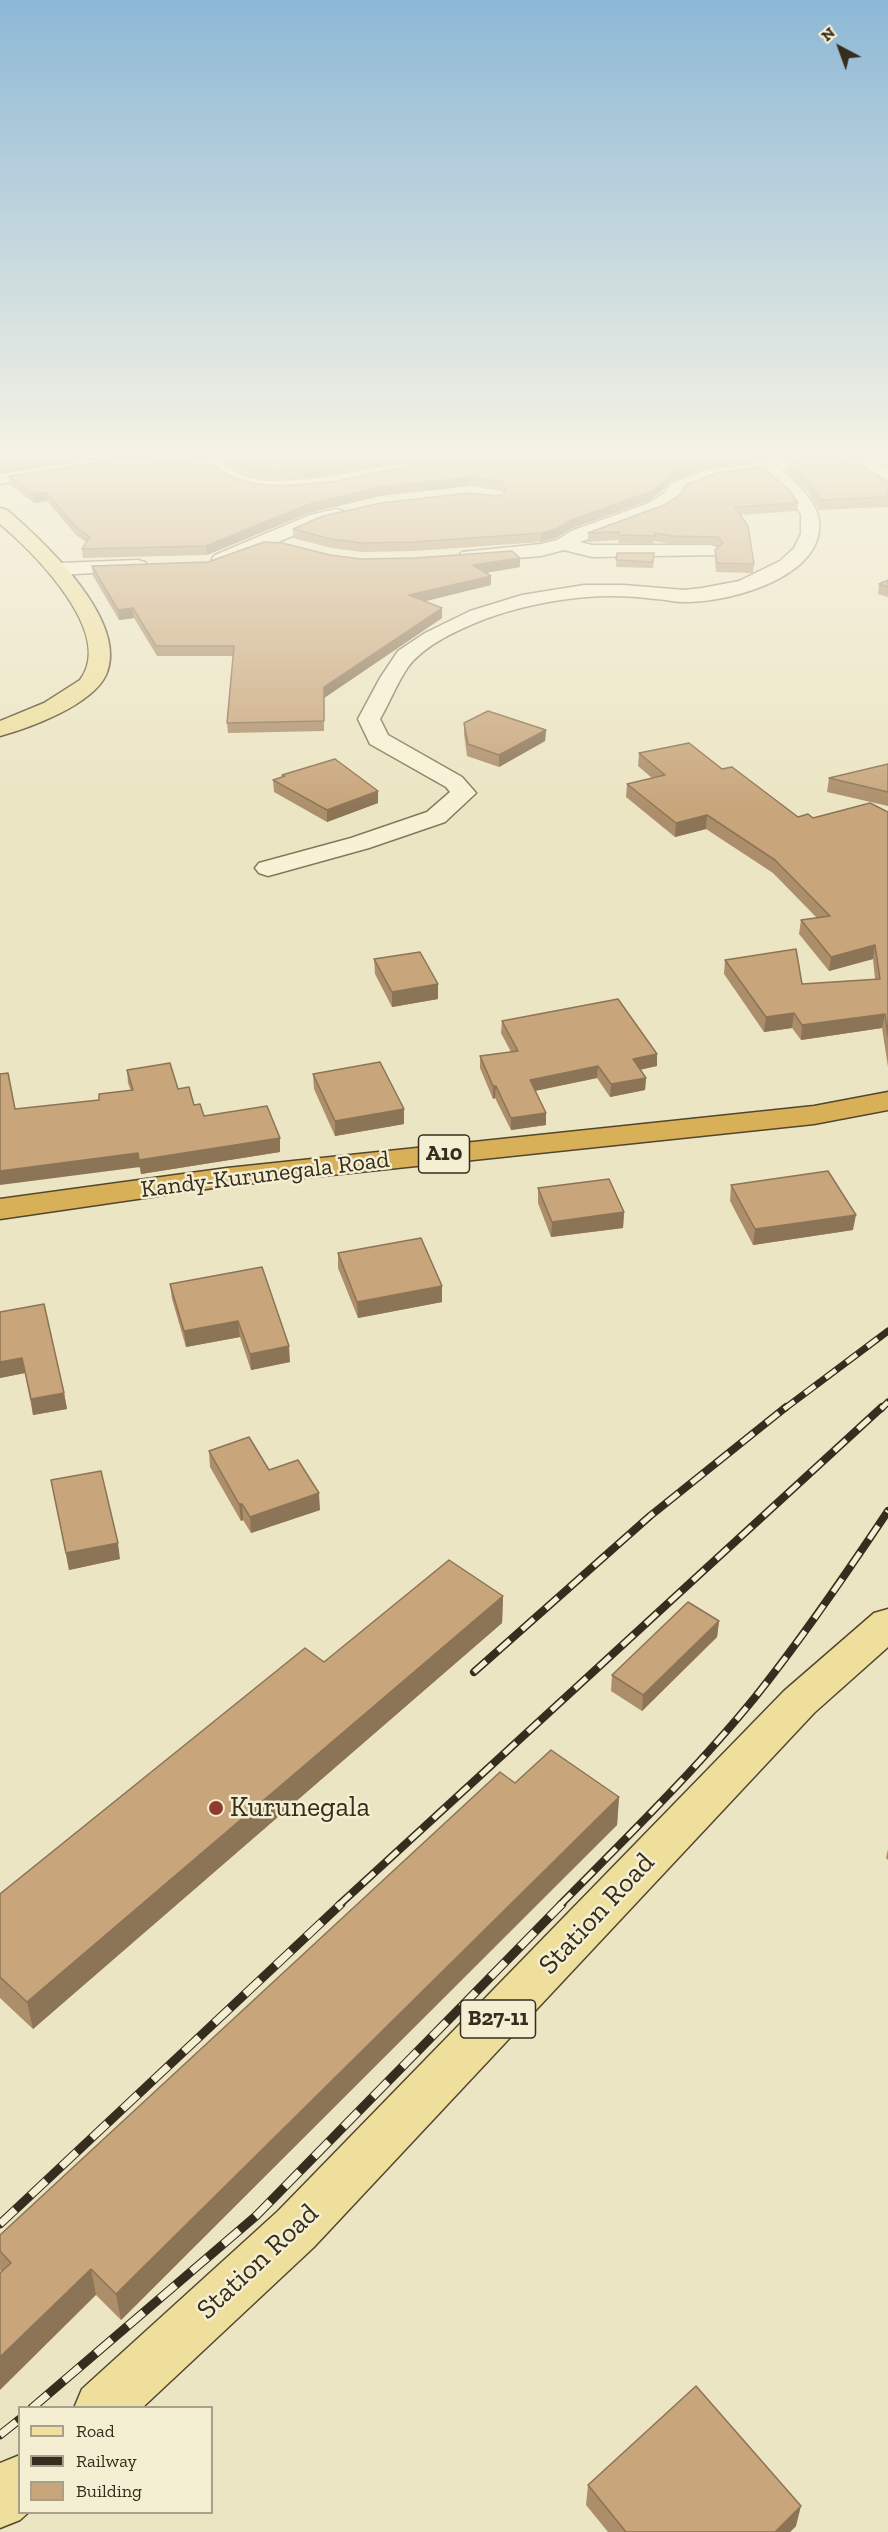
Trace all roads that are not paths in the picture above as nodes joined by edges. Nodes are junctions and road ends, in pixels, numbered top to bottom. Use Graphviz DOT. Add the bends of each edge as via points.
graph roads {
  1 [pos="64,576"];
  2 [pos="768,576"];
  3 [pos="0,729"];
  4 [pos="268,868"];
  5 [pos="888,1101"];
  6 [pos="0,1209"];
  7 [pos="888,1624"];
  8 [pos="103,2406"];
  9 [pos="18,2485"];
  10 [pos="0,2500"];
  1 -- 3 [label="main road" via="97,637 95,675 58,704"];
  2 -- 4 [label="street" via="745,587 684,596 584,591 484,612 439,634 406,656 369,718 378,739 454,782 464,793 436,817"];
  5 -- 6 [label="highway, Kandy-Kurunegala Road / A10" via="814,1115 227,1177"];
  7 -- 8 [label="main road, Station Road / B27-11" via="799,1702 296,2229"];
  9 -- 10 [label="main road"];
}
